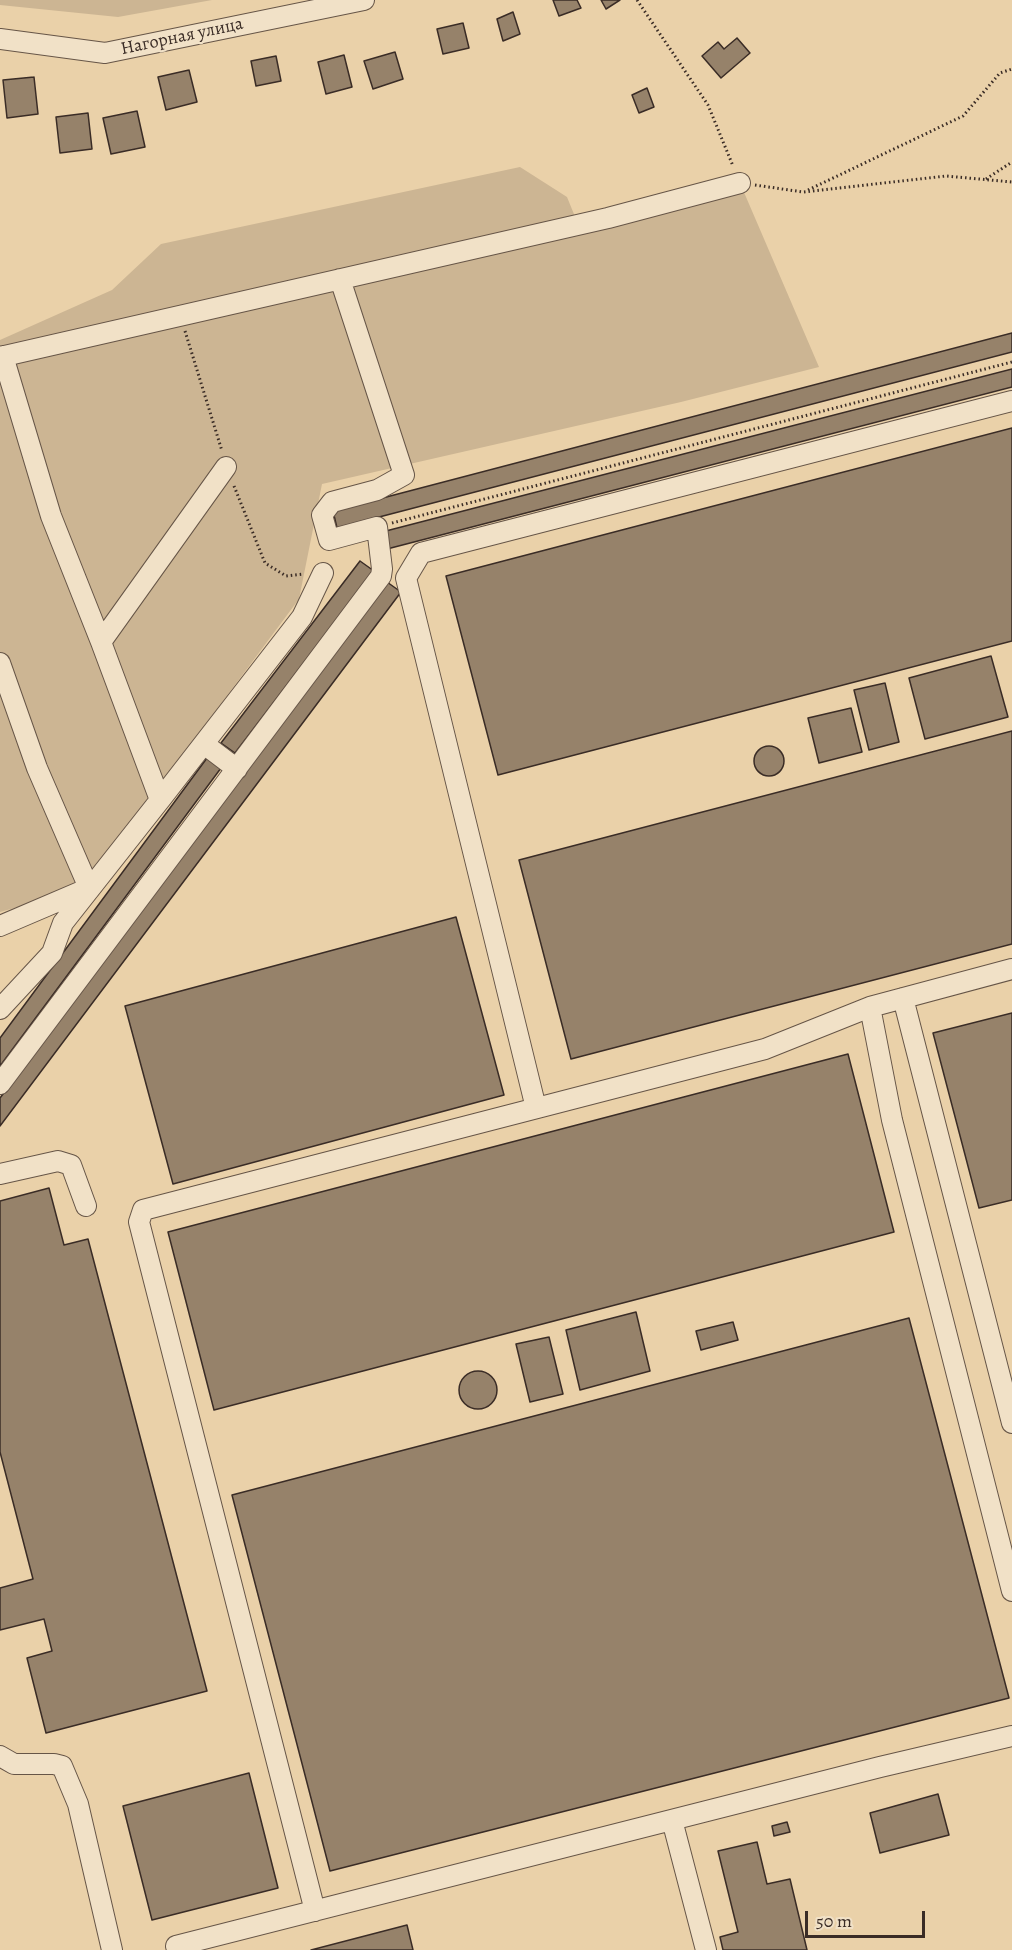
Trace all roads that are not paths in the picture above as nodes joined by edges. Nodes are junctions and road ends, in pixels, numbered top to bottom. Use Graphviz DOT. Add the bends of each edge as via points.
graph roads {
  1 [pos="364,0"];
  2 [pos="0,39"];
  3 [pos="740,183"];
  4 [pos="340,279"];
  5 [pos="1,356"];
  6 [pos="1012,401"];
  7 [pos="226,467"];
  8 [pos="323,573"];
  9 [pos="101,642"];
  10 [pos="0,663"];
  11 [pos="204,744"];
  12 [pos="237,769"];
  13 [pos="160,800"];
  14 [pos="88,888"];
  15 [pos="0,926"];
  16 [pos="1012,969"];
  17 [pos="903,998"];
  18 [pos="870,1007"];
  19 [pos="0,1009"];
  20 [pos="0,1084"];
  21 [pos="536,1108"];
  22 [pos="0,1174"];
  23 [pos="86,1206"];
  24 [pos="1012,1423"];
  25 [pos="1012,1591"];
  26 [pos="1012,1736"];
  27 [pos="0,1756"];
  28 [pos="672,1820"];
  29 [pos="315,1911"];
  30 [pos="176,1946"];
  31 [pos="112,1950"];
  32 [pos="706,1950"];
  1 -- 2 [label="street, Нагорная улица" via="105,53"];
  3 -- 4 [label="street" via="608,218"];
  4 -- 5 [label="street"];
  4 -- 12 [label="street" via="404,475 377,490 332,502 322,515 328,540 377,527 381,576"];
  5 -- 9 [label="street" via="51,516"];
  6 -- 21 [label="street" via="421,553 406,578"];
  7 -- 9 [label="street"];
  8 -- 11 [label="street" via="302,617"];
  9 -- 13 [label="street"];
  10 -- 14 [label="street" via="37,768"];
  11 -- 12 [label="street"];
  11 -- 13 [label="street"];
  12 -- 20 [label="street"];
  13 -- 14 [label="street"];
  14 -- 15 [label="street"];
  14 -- 19 [label="street" via="63,923 52,953"];
  16 -- 17 [label="street"];
  17 -- 18 [label="street"];
  17 -- 24 [label="street"];
  18 -- 21 [label="street" via="765,1049"];
  18 -- 25 [label="street" via="892,1120"];
  21 -- 29 [label="street" via="143,1210 139,1222"];
  22 -- 23 [label="street" via="58,1161 71,1165"];
  26 -- 28 [label="street"];
  27 -- 31 [label="street" via="14,1764 62,1766 78,1804"];
  28 -- 29 [label="street"];
  28 -- 32 [label="street"];
  29 -- 30 [label="street"];
}
